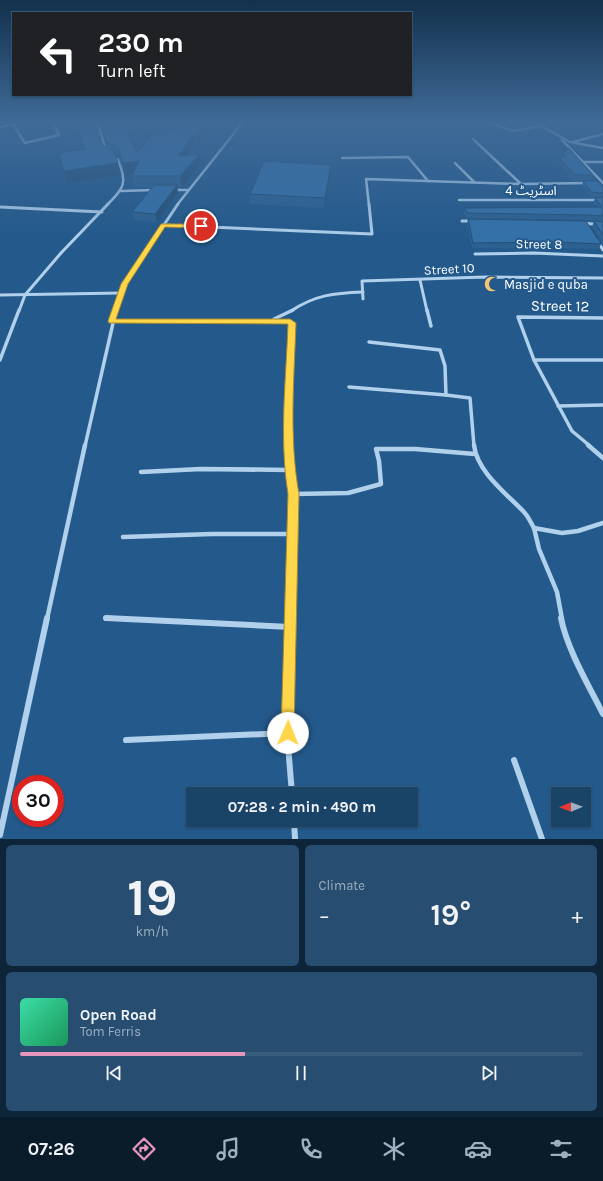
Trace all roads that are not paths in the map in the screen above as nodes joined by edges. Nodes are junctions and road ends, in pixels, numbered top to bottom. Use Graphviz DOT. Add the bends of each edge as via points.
graph roads {
  1 [pos="118,161"];
  2 [pos="211,161"];
  3 [pos="412,161"];
  4 [pos="497,161"];
  5 [pos="583,162"];
  6 [pos="603,162"];
  7 [pos="455,163"];
  8 [pos="428,181"];
  9 [pos="474,182"];
  10 [pos="588,183"];
  11 [pos="596,183"];
  12 [pos="603,183"];
  13 [pos="521,184"];
  14 [pos="157,190"];
  15 [pos="171,190"];
  16 [pos="188,190"];
  17 [pos="121,191"];
  18 [pos="459,200"];
  19 [pos="603,200"];
  20 [pos="0,207"];
  21 [pos="102,212"];
  22 [pos="462,221"];
  23 [pos="478,221"];
  24 [pos="578,223"];
  25 [pos="586,223"];
  26 [pos="163,225"];
  27 [pos="603,225"];
  28 [pos="590,229"];
  29 [pos="594,235"];
  30 [pos="603,250"];
  31 [pos="475,254"];
  32 [pos="603,256"];
  33 [pos="603,278"];
  34 [pos="420,280"];
  35 [pos="363,292"];
  36 [pos="121,293"];
  37 [pos="0,295"];
  38 [pos="25,295"];
  39 [pos="363,299"];
  40 [pos="603,318"];
  41 [pos="112,321"];
  42 [pos="266,321"];
  43 [pos="431,326"];
  44 [pos="369,342"];
  45 [pos="0,360"];
  46 [pos="534,360"];
  47 [pos="603,360"];
  48 [pos="349,387"];
  49 [pos="446,395"];
  50 [pos="603,405"];
  51 [pos="558,406"];
  52 [pos="475,454"];
  53 [pos="603,458"];
  54 [pos="289,470"];
  55 [pos="142,472"];
  56 [pos="294,494"];
  57 [pos="603,523"];
  58 [pos="534,528"];
  59 [pos="292,534"];
  60 [pos="123,537"];
  61 [pos="106,618"];
  62 [pos="290,627"];
  63 [pos="603,714"];
  64 [pos="288,733"];
  65 [pos="126,740"];
  66 [pos="514,760"];
  67 [pos="292,787"];
  68 [pos="294,827"];
  69 [pos="0,835"];
  70 [pos="295,839"];
  71 [pos="542,839"];
  1 -- 17 [label="street" via="124,174"];
  2 -- 16 [label="street"];
  3 -- 8 [label="street"];
  4 -- 13 [label="street"];
  5 -- 6 [label="street"];
  5 -- 12 [label="street"];
  7 -- 9 [label="street"];
  8 -- 9 [label="street"];
  8 -- 26 [label="street" via="366,179 372,234"];
  9 -- 13 [label="street"];
  10 -- 13 [label="street"];
  11 -- 12 [label="street"];
  14 -- 17 [label="street"];
  15 -- 16 [label="street"];
  16 -- 26 [label="street"];
  17 -- 21 [label="street"];
  18 -- 19 [label="street, اسٹریٹ 4"];
  20 -- 21 [label="street"];
  21 -- 38 [label="street" via="61,253"];
  22 -- 23 [label="street"];
  24 -- 25 [label="street"];
  25 -- 27 [label="street"];
  25 -- 28 [label="street"];
  26 -- 36 [label="street" via="124,284"];
  29 -- 30 [label="street"];
  31 -- 32 [label="street, Street 8"];
  33 -- 34 [label="street, Street 10" via="485,277"];
  34 -- 35 [label="street, Street 10" via="362,281"];
  34 -- 43 [label="street"];
  35 -- 39 [label="street"];
  35 -- 42 [label="street" via="328,293 306,301 283,317"];
  36 -- 38 [label="street"];
  36 -- 41 [label="street"];
  37 -- 38 [label="street"];
  38 -- 45 [label="street"];
  40 -- 46 [label="street, Street 12" via="518,317"];
  41 -- 42 [label="street"];
  41 -- 69 [label="street"];
  42 -- 54 [label="street" via="292,323"];
  44 -- 49 [label="street" via="440,350 445,366"];
  46 -- 47 [label="street"];
  46 -- 51 [label="street"];
  48 -- 49 [label="street"];
  49 -- 52 [label="street" via="470,398"];
  50 -- 51 [label="street"];
  51 -- 53 [label="street" via="572,431"];
  52 -- 56 [label="street" via="376,449 381,484 348,493"];
  52 -- 58 [label="street" via="496,486 524,513"];
  54 -- 55 [label="street" via="201,469"];
  54 -- 56 [label="street"];
  56 -- 59 [label="street"];
  57 -- 58 [label="street" via="567,532"];
  58 -- 63 [label="street" via="539,549 557,592 563,628 581,672"];
  59 -- 60 [label="street"];
  59 -- 62 [label="street"];
  61 -- 62 [label="street"];
  62 -- 64 [label="street"];
  64 -- 65 [label="street"];
  64 -- 67 [label="street"];
  66 -- 71 [label="street"];
  68 -- 70 [label="street"];
}
